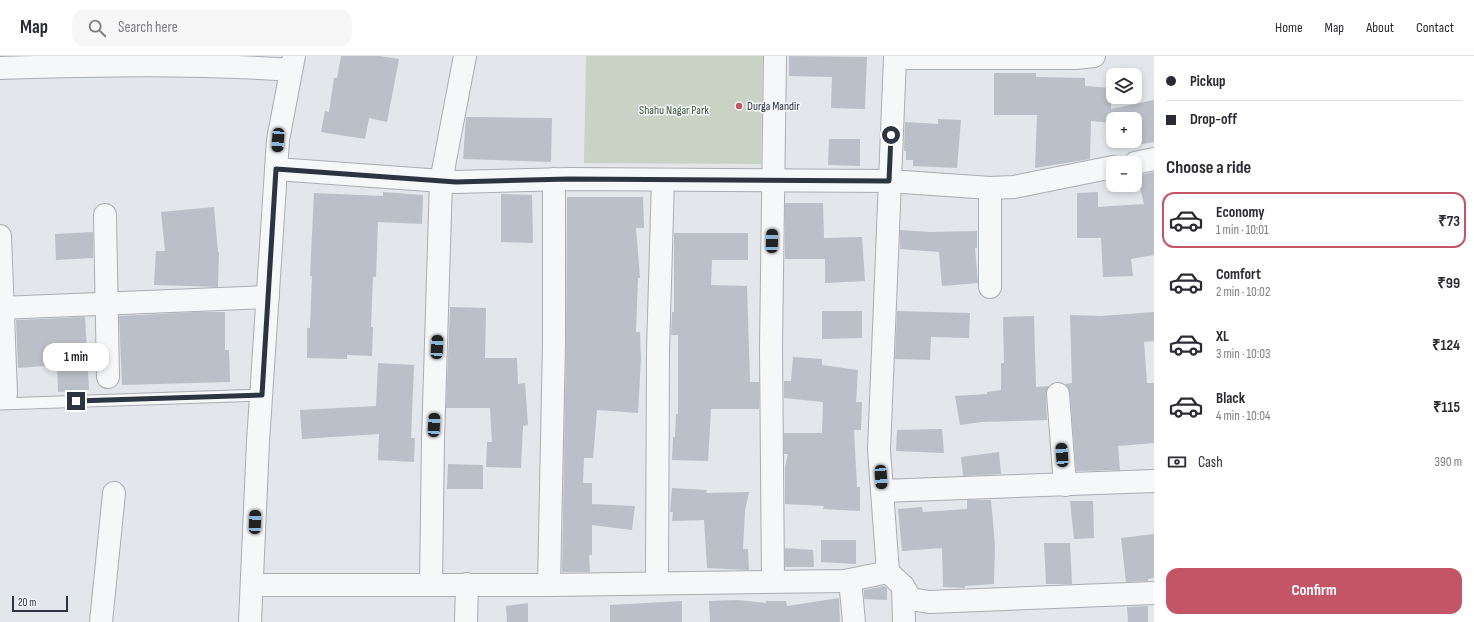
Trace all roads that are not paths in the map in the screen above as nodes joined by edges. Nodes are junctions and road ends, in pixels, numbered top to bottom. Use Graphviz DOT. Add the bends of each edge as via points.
graph roads {
  1 [pos="465,56"];
  2 [pos="775,56"];
  3 [pos="1094,56"];
  4 [pos="895,57"];
  5 [pos="292,63"];
  6 [pos="0,68"];
  7 [pos="1154,159"];
  8 [pos="1142,162"];
  9 [pos="1106,168"];
  10 [pos="276,169"];
  11 [pos="554,179"];
  12 [pos="663,180"];
  13 [pos="773,180"];
  14 [pos="441,181"];
  15 [pos="889,181"];
  16 [pos="990,188"];
  17 [pos="105,215"];
  18 [pos="0,236"];
  19 [pos="990,288"];
  20 [pos="268,298"];
  21 [pos="107,304"];
  22 [pos="1,308"];
  23 [pos="108,377"];
  24 [pos="1058,394"];
  25 [pos="262,395"];
  26 [pos="3,399"];
  27 [pos="1154,482"];
  28 [pos="1065,485"];
  29 [pos="882,491"];
  30 [pos="114,493"];
  31 [pos="895,579"];
  32 [pos="850,580"];
  33 [pos="773,581"];
  34 [pos="657,582"];
  35 [pos="431,584"];
  36 [pos="467,584"];
  37 [pos="253,585"];
  38 [pos="549,585"];
  39 [pos="1154,593"];
  40 [pos="101,622"];
  41 [pos="250,622"];
  42 [pos="466,622"];
  43 [pos="854,622"];
  44 [pos="904,622"];
  1 -- 14 [label="street"];
  2 -- 13 [label="street"];
  3 -- 4 [label="street"];
  4 -- 15 [label="street"];
  5 -- 6 [label="street" via="246,67 91,65"];
  5 -- 10 [label="street" via="278,140"];
  7 -- 8 [label="street"];
  9 -- 16 [label="street" via="1014,187"];
  10 -- 14 [label="street"];
  10 -- 20 [label="street"];
  11 -- 12 [label="street"];
  11 -- 14 [label="street"];
  11 -- 38 [label="street" via="554,343"];
  12 -- 13 [label="street"];
  12 -- 34 [label="street" via="658,350"];
  13 -- 15 [label="street"];
  13 -- 33 [label="street"];
  14 -- 35 [label="street"];
  15 -- 16 [label="street"];
  15 -- 29 [label="street" via="879,450"];
  16 -- 19 [label="street"];
  17 -- 21 [label="street"];
  18 -- 22 [label="street"];
  20 -- 21 [label="street"];
  20 -- 25 [label="street"];
  21 -- 22 [label="street"];
  21 -- 23 [label="street"];
  22 -- 26 [label="street"];
  24 -- 28 [label="street"];
  25 -- 26 [label="lane"];
  25 -- 37 [label="street"];
  27 -- 28 [label="street"];
  28 -- 29 [label="street"];
  29 -- 31 [label="street"];
  30 -- 40 [label="street"];
  31 -- 32 [label="street"];
  31 -- 39 [label="street" via="911,599 929,602"];
  31 -- 44 [label="street"];
  32 -- 33 [label="street"];
  32 -- 43 [label="street"];
  33 -- 34 [label="street"];
  34 -- 38 [label="street"];
  35 -- 36 [label="street"];
  35 -- 37 [label="street"];
  36 -- 38 [label="street"];
  36 -- 42 [label="street"];
  37 -- 41 [label="street"];
}
